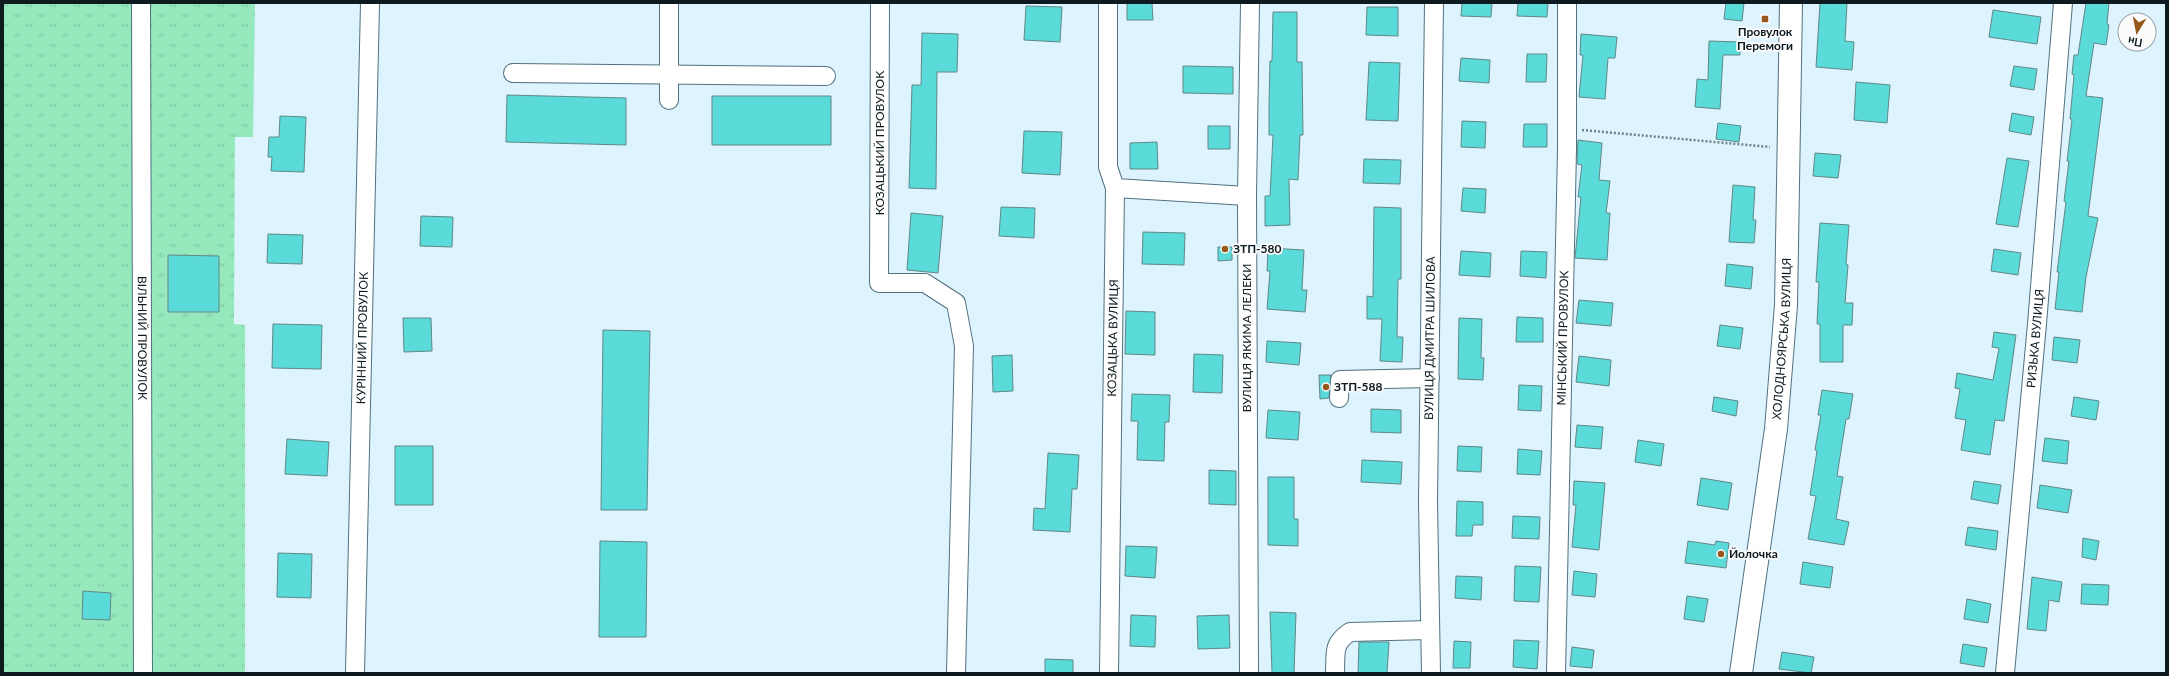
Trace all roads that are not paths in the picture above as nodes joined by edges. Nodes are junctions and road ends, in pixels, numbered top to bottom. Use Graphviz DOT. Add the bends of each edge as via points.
graph roads {
  1 [pos="141,3"];
  2 [pos="370,3"];
  3 [pos="669,3"];
  4 [pos="880,3"];
  5 [pos="1108,3"];
  6 [pos="1250,3"];
  7 [pos="1434,3"];
  8 [pos="1567,3"];
  9 [pos="1791,3"];
  10 [pos="2062,3"];
  11 [pos="513,73"];
  12 [pos="669,74"];
  13 [pos="826,76"];
  14 [pos="669,100"];
  15 [pos="1115,188"];
  16 [pos="1247,196"];
  17 [pos="1430,378"];
  18 [pos="1339,398"];
  19 [pos="1430,630"];
  20 [pos="142,673"];
  21 [pos="355,673"];
  22 [pos="956,673"];
  23 [pos="1109,673"];
  24 [pos="1249,673"];
  25 [pos="1335,673"];
  26 [pos="1431,673"];
  27 [pos="1556,673"];
  28 [pos="1741,673"];
  29 [pos="2005,673"];
  1 -- 20 [label="street, ВІЛЬНИЙ ПРОВУЛОК"];
  2 -- 21 [label="street, КУРІННИЙ ПРОВУЛОК"];
  3 -- 12 [label="street"];
  4 -- 22 [label="street, КОЗАЦЬКИЙ ПРОВУЛОК" via="879,283 925,283 956,303 964,346"];
  5 -- 15 [label="street, КОЗАЦЬКА ВУЛИЦЯ" via="1108,167"];
  6 -- 16 [label="street, ВУЛИЦЯ ЯКИМА ЛЕЛЕКИ"];
  7 -- 17 [label="street, ВУЛИЦЯ ДМИТРА ШИЛОВА"];
  8 -- 27 [label="street, МІНСЬКИЙ ПРОВУЛОК" via="1567,129"];
  9 -- 28 [label="main road, ХОЛОДНОЯРСЬКА ВУЛИЦЯ" via="1786,305 1776,429"];
  10 -- 29 [label="street, РИЗЬКА ВУЛИЦЯ" via="2037,324"];
  11 -- 12 [label="street"];
  12 -- 13 [label="street"];
  12 -- 14 [label="street"];
  15 -- 16 [label="street"];
  15 -- 23 [label="street, КОЗАЦЬКА ВУЛИЦЯ"];
  16 -- 24 [label="street, ВУЛИЦЯ ЯКИМА ЛЕЛЕКИ"];
  17 -- 18 [label="street" via="1340,380"];
  17 -- 19 [label="street, ВУЛИЦЯ ДМИТРА ШИЛОВА"];
  19 -- 25 [label="street" via="1350,632 1339,639"];
  19 -- 26 [label="street, ВУЛИЦЯ ДМИТРА ШИЛОВА"];
}
